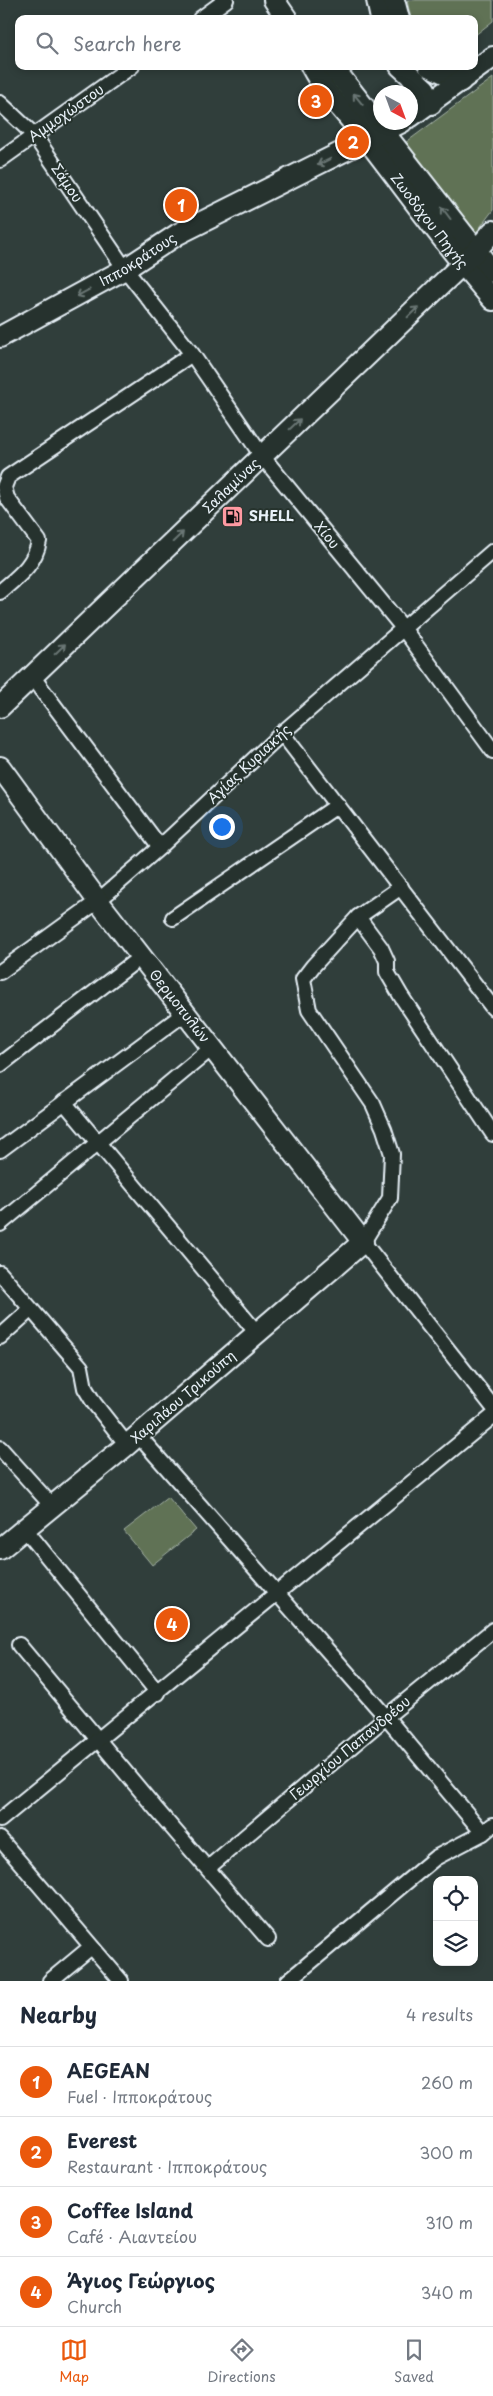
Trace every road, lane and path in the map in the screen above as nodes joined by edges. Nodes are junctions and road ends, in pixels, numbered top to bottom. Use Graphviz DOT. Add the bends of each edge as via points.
graph roads {
  1 [pos="274,0"];
  2 [pos="377,0"];
  3 [pos="394,0"];
  4 [pos="219,2"];
  5 [pos="204,15"];
  6 [pos="284,15"];
  7 [pos="381,15"];
  8 [pos="398,15"];
  9 [pos="493,56"];
  10 [pos="478,68"];
  11 [pos="126,70"];
  12 [pos="314,70"];
  13 [pos="334,70"];
  14 [pos="404,70"];
  15 [pos="438,70"];
  16 [pos="475,70"];
  17 [pos="461,81"];
  18 [pos="0,103"];
  19 [pos="430,104"];
  20 [pos="418,112"];
  21 [pos="385,130"];
  22 [pos="34,135"];
  23 [pos="375,135"];
  24 [pos="0,160"];
  25 [pos="493,231"];
  26 [pos="469,258"];
  27 [pos="126,270"];
  28 [pos="493,272"];
  29 [pos="493,300"];
  30 [pos="0,337"];
  31 [pos="192,354"];
  32 [pos="262,456"];
  33 [pos="493,550"];
  34 [pos="0,592"];
  35 [pos="403,628"];
  36 [pos="32,676"];
  37 [pos="0,707"];
  38 [pos="282,732"];
  39 [pos="493,751"];
  40 [pos="0,767"];
  41 [pos="338,805"];
  42 [pos="160,846"];
  43 [pos="401,887"];
  44 [pos="98,901"];
  45 [pos="358,917"];
  46 [pos="173,918"];
  47 [pos="142,956"];
  48 [pos="0,972"];
  49 [pos="493,1008"];
  50 [pos="185,1013"];
  51 [pos="213,1047"];
  52 [pos="0,1065"];
  53 [pos="64,1102"];
  54 [pos="493,1134"];
  55 [pos="98,1142"];
  56 [pos="0,1150"];
  57 [pos="0,1224"];
  58 [pos="363,1242"];
  59 [pos="0,1274"];
  60 [pos="30,1310"];
  61 [pos="257,1333"];
  62 [pos="0,1337"];
  63 [pos="493,1407"];
  64 [pos="493,1416"];
  65 [pos="133,1440"];
  66 [pos="0,1448"];
  67 [pos="53,1507"];
  68 [pos="25,1529"];
  69 [pos="0,1550"];
  70 [pos="277,1594"];
  71 [pos="493,1630"];
  72 [pos="19,1645"];
  73 [pos="158,1692"];
  74 [pos="386,1717"];
  75 [pos="99,1740"];
  76 [pos="0,1820"];
  77 [pos="488,1829"];
  78 [pos="0,1839"];
  79 [pos="208,1868"];
  80 [pos="268,1939"];
  81 [pos="91,1947"];
  82 [pos="50,1981"];
  83 [pos="121,1981"];
  84 [pos="288,1981"];
  1 -- 6 [label="main road"];
  2 -- 7 [label="main road"];
  3 -- 8 [label="main road"];
  4 -- 5 [label="street"];
  9 -- 10 [label="main road"];
  11 -- 22 [label="street, Αμμοχώστου"];
  12 -- 23 [label="main road" via="320,83"];
  23 -- 13 [label="main road, one-way"];
  14 -- 19 [label="main road" via="425,89"];
  15 -- 17 [label="main road"];
  16 -- 17 [label="main road"];
  17 -- 19 [label="main road"];
  18 -- 22 [label="street, Σάμου"];
  19 -- 20 [label="main road"];
  21 -- 23 [label="main road, Ιπποκράτους"];
  22 -- 24 [label="street, Αμμοχώστου"];
  22 -- 27 [label="street, Σάμου"];
  23 -- 26 [label="main road, Ζωοδόχου Πηγής"];
  23 -- 27 [label="main road, Ιπποκράτους, one-way" via="178,234"];
  25 -- 26 [label="main road, Σαλαμίνας"];
  26 -- 28 [label="main road, Ζωοδόχου Πηγής"];
  26 -- 29 [label="main road, Ζωοδόχου Πηγής"];
  32 -- 26 [label="main road, Σαλαμίνας, one-way"];
  27 -- 30 [label="main road, Ιπποκράτους, one-way"];
  27 -- 31 [label="street, Χίου"];
  31 -- 32 [label="street, Χίου"];
  31 -- 34 [label="street" via="8,477 4,487 7,498 39,541 30,565"];
  32 -- 35 [label="street, Χίου"];
  36 -- 32 [label="main road, Σαλαμίνας, one-way"];
  33 -- 35 [label="street, Αγίας Κυριακής"];
  35 -- 38 [label="street, Αγίας Κυριακής"];
  35 -- 39 [label="street, Χίου"];
  36 -- 37 [label="main road, Σαλαμίνας"];
  36 -- 42 [label="street"];
  38 -- 41 [label="street"];
  38 -- 42 [label="street, Αγίας Κυριακής"];
  40 -- 44 [label="main road, Θερμοπυλών"];
  41 -- 43 [label="street"];
  41 -- 46 [label="street"];
  42 -- 44 [label="street, Αγίας Κυριακής"];
  43 -- 45 [label="street"];
  43 -- 49 [label="street"];
  44 -- 47 [label="main road, Θερμοπυλών"];
  44 -- 48 [label="street, Αγίας Κυριακής"];
  45 -- 54 [label="street" via="381,948 388,972 401,996"];
  45 -- 58 [label="street" via="304,979 309,1010 373,1104 392,1154 390,1198"];
  47 -- 50 [label="main road, Θερμοπυλών"];
  47 -- 52 [label="street"];
  50 -- 51 [label="main road, Θερμοπυλών"];
  50 -- 53 [label="street"];
  51 -- 55 [label="street"];
  51 -- 58 [label="main road, Θερμοπυλών"];
  53 -- 55 [label="street"];
  53 -- 56 [label="street"];
  55 -- 57 [label="street"];
  55 -- 61 [label="street"];
  58 -- 61 [label="main road, Χαριλάου Τρικούπη"];
  58 -- 63 [label="street"];
  59 -- 60 [label="street"];
  60 -- 62 [label="street"];
  60 -- 65 [label="street" via="81,1367 94,1403"];
  61 -- 65 [label="main road, Χαριλάου Τρικούπη"];
  64 -- 70 [label="street"];
  65 -- 67 [label="main road, Χαριλάου Τρικούπη"];
  65 -- 70 [label="street"];
  66 -- 67 [label="street"];
  67 -- 68 [label="main road, Χαριλάου Τρικούπη"];
  68 -- 69 [label="main road, Χαριλάου Τρικούπη"];
  68 -- 73 [label="street"];
  70 -- 73 [label="street"];
  70 -- 74 [label="street"];
  71 -- 74 [label="street, Γεωργίου Παπανδρέου"];
  72 -- 75 [label="street"];
  73 -- 75 [label="street"];
  74 -- 77 [label="street"];
  74 -- 79 [label="street, Γεωργίου Παπανδρέου"];
  75 -- 76 [label="street"];
  75 -- 79 [label="street"];
  77 -- 84 [label="street" via="435,1858"];
  78 -- 81 [label="street"];
  79 -- 80 [label="street"];
  81 -- 82 [label="street"];
  81 -- 83 [label="street"];
}
